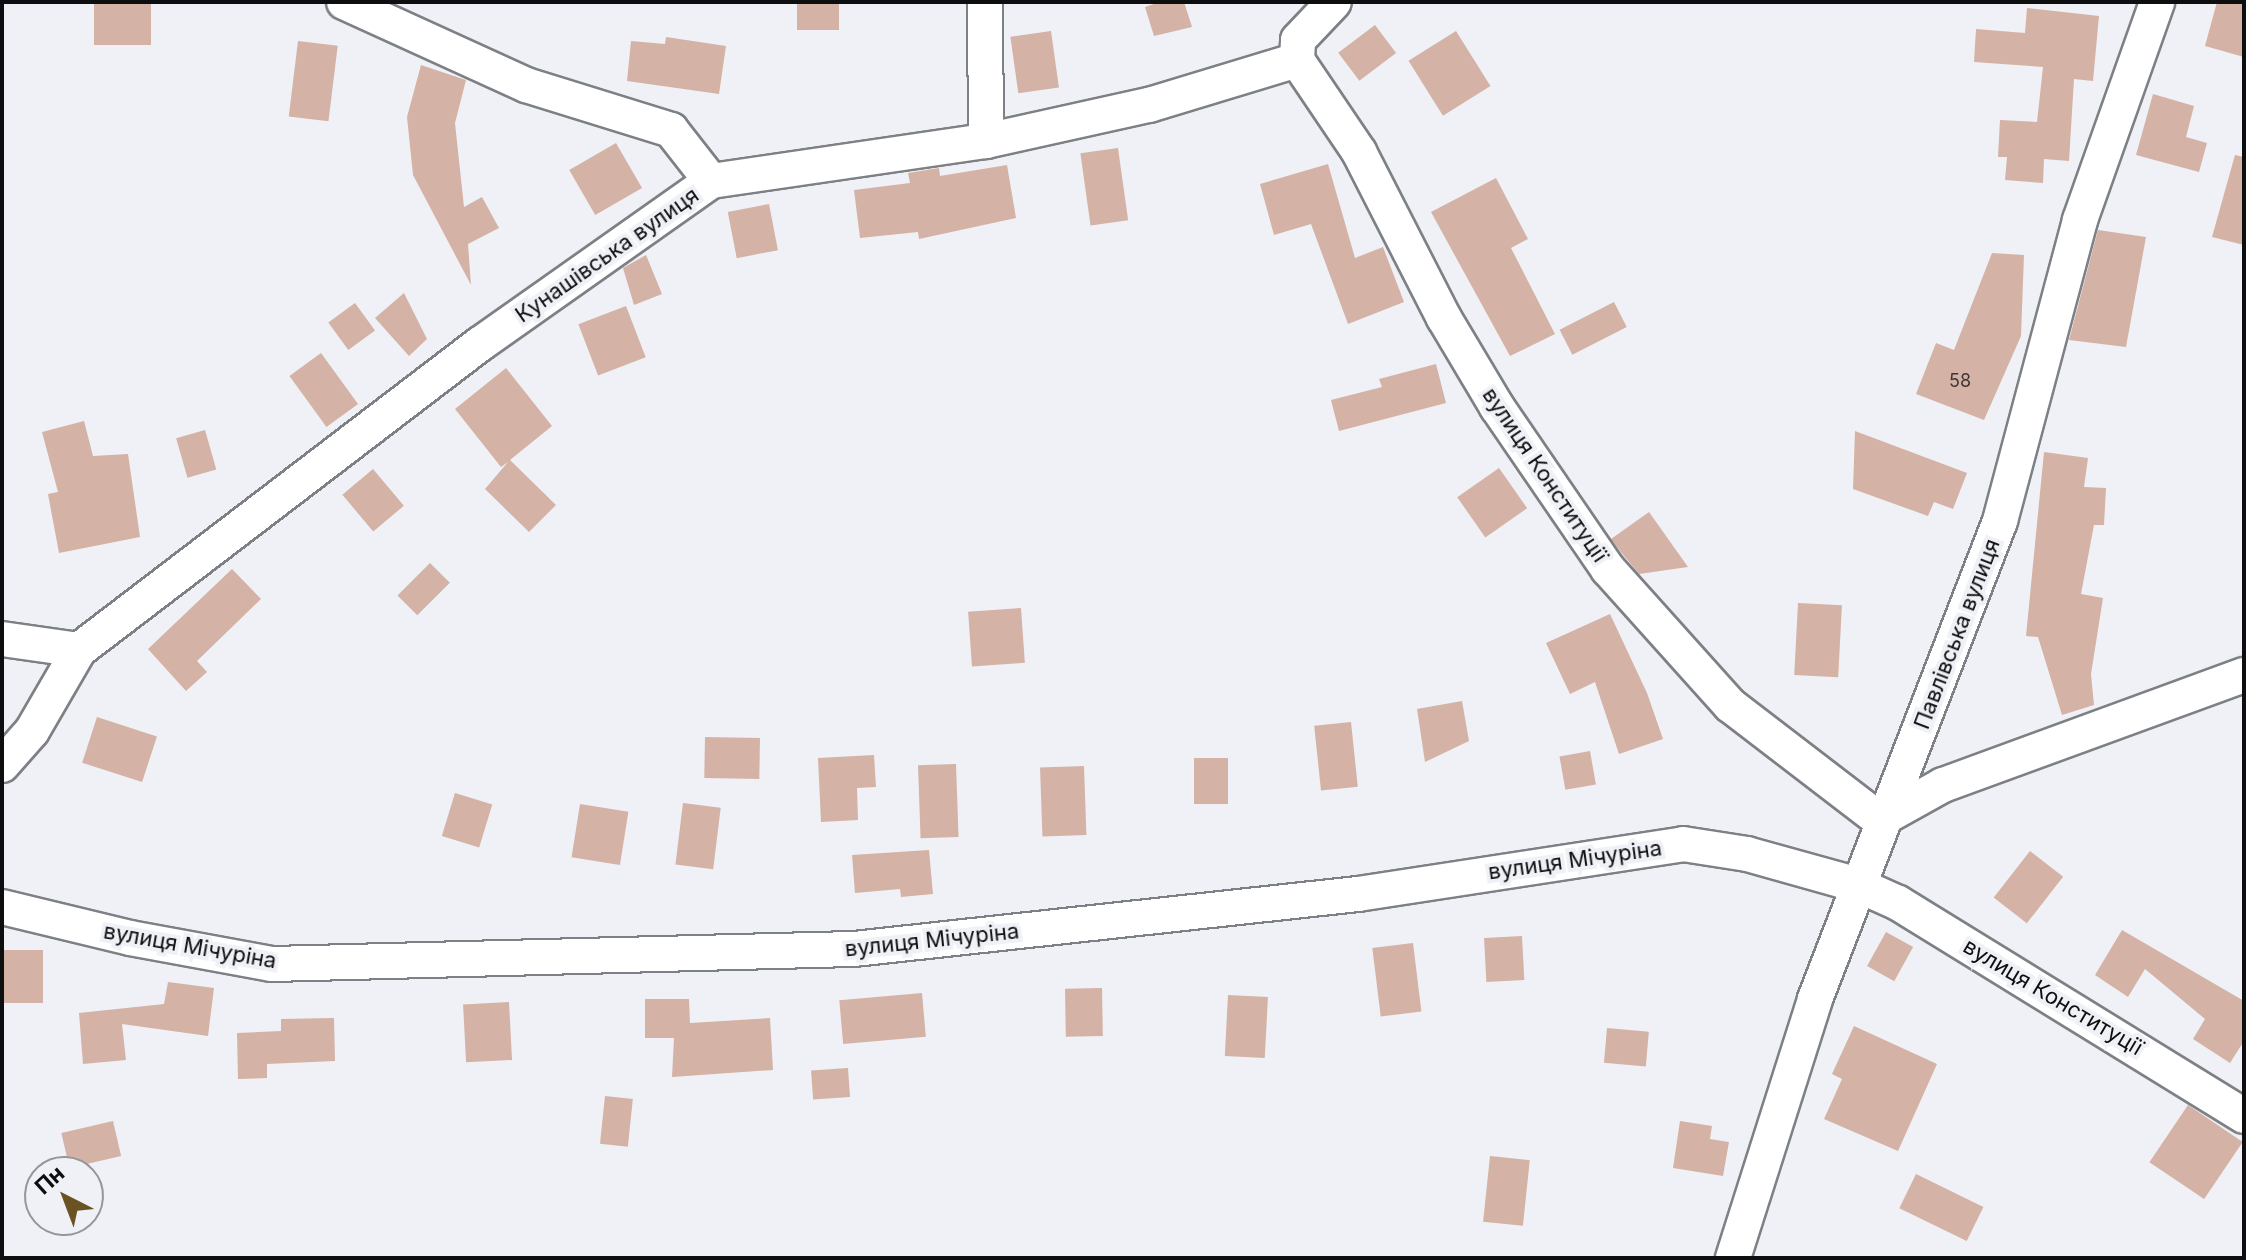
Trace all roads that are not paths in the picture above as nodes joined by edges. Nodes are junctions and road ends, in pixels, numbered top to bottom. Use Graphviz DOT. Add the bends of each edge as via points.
graph roads {
  1 [pos="344,2"];
  2 [pos="985,2"];
  3 [pos="1334,2"];
  4 [pos="2157,2"];
  5 [pos="1297,60"];
  6 [pos="986,141"];
  7 [pos="711,181"];
  8 [pos="2,639"];
  9 [pos="79,650"];
  10 [pos="2244,675"];
  11 [pos="2,765"];
  12 [pos="1880,820"];
  13 [pos="1858,885"];
  14 [pos="2,907"];
  15 [pos="2244,1116"];
  16 [pos="1733,1258"];
  1 -- 7 [label="street" via="526,85 671,130"];
  2 -- 6 [label="street"];
  3 -- 5 [label="street" via="1298,40"];
  4 -- 12 [label="street, Павлівська вулиця" via="2080,220 2000,521 1936,695"];
  5 -- 6 [label="street, Кунашівська вулиця" via="1149,105"];
  5 -- 12 [label="street, вулиця Конституції" via="1359,152 1489,394 1608,569 1730,705"];
  6 -- 7 [label="street, Кунашівська вулиця"];
  7 -- 9 [label="street, Кунашівська вулиця" via="480,344"];
  8 -- 9 [label="street"];
  9 -- 11 [label="street, Кунашівська вулиця" via="32,731"];
  10 -- 12 [label="street" via="1943,785"];
  12 -- 13 [label="street, Павлівська вулиця"];
  13 -- 14 [label="street, вулиця Мічуріна" via="1747,854 1683,844 1358,894 854,949 272,964"];
  13 -- 15 [label="street, вулиця Конституції" via="1942,930"];
  13 -- 16 [label="street, Павлівська вулиця" via="1815,999"];
}
